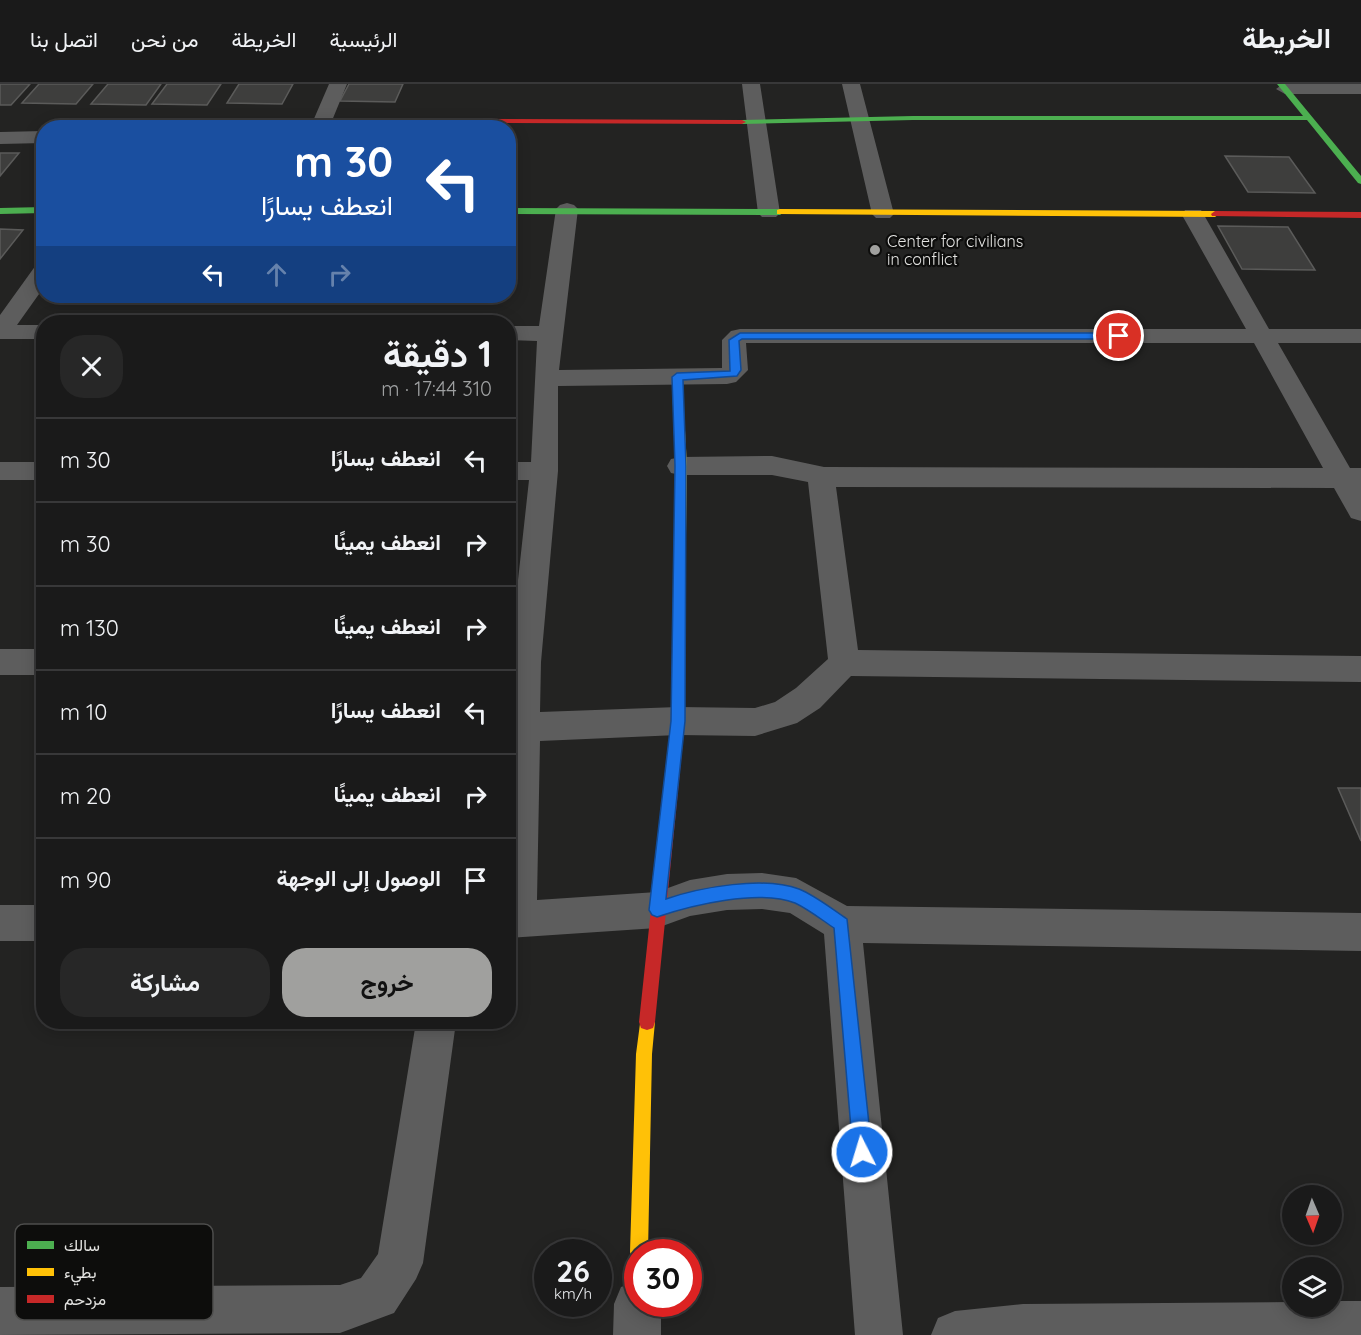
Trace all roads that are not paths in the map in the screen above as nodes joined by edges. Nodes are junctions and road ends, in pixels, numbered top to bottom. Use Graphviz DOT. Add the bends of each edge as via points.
graph roads {
  1 [pos="338,84"];
  2 [pos="751,84"];
  3 [pos="851,84"];
  4 [pos="1283,87"];
  5 [pos="1361,89"];
  6 [pos="1310,118"];
  7 [pos="322,120"];
  8 [pos="860,121"];
  9 [pos="755,122"];
  10 [pos="516,123"];
  11 [pos="0,138"];
  12 [pos="36,138"];
  13 [pos="1361,181"];
  14 [pos="0,210"];
  15 [pos="36,210"];
  16 [pos="567,210"];
  17 [pos="516,211"];
  18 [pos="769,213"];
  19 [pos="883,214"];
  20 [pos="1193,215"];
  21 [pos="1361,215"];
  22 [pos="36,281"];
  23 [pos="0,332"];
  24 [pos="36,332"];
  25 [pos="516,333"];
  26 [pos="550,333"];
  27 [pos="1261,335"];
  28 [pos="1361,336"];
  29 [pos="677,377"];
  30 [pos="546,378"];
  31 [pos="681,466"];
  32 [pos="0,471"];
  33 [pos="36,471"];
  34 [pos="516,471"];
  35 [pos="544,471"];
  36 [pos="820,477"];
  37 [pos="1352,478"];
  38 [pos="1361,511"];
  39 [pos="0,662"];
  40 [pos="36,662"];
  41 [pos="517,662"];
  42 [pos="844,663"];
  43 [pos="1361,669"];
  44 [pos="678,721"];
  45 [pos="525,727"];
  46 [pos="516,872"];
  47 [pos="657,910"];
  48 [pos="516,920"];
  49 [pos="36,922"];
  50 [pos="0,923"];
  51 [pos="842,924"];
  52 [pos="1361,932"];
  53 [pos="435,1029"];
  54 [pos="639,1239"];
  55 [pos="0,1311"];
  56 [pos="15,1315"];
  57 [pos="213,1315"];
  58 [pos="638,1317"];
  59 [pos="105,1320"];
  60 [pos="41,1323"];
  61 [pos="1361,1325"];
  62 [pos="637,1335"];
  63 [pos="879,1335"];
  64 [pos="955,1335"];
  1 -- 7 [label="street"];
  2 -- 9 [label="street"];
  3 -- 8 [label="street"];
  4 -- 5 [label="street"];
  4 -- 6 [label="street"];
  6 -- 8 [label="street" via="925,117"];
  6 -- 13 [label="street"];
  8 -- 9 [label="street"];
  8 -- 19 [label="street"];
  9 -- 10 [label="street"];
  9 -- 18 [label="street"];
  11 -- 12 [label="street"];
  14 -- 15 [label="street"];
  16 -- 17 [label="street"];
  16 -- 18 [label="street"];
  16 -- 26 [label="street"];
  18 -- 19 [label="street"];
  19 -- 20 [label="street"];
  20 -- 21 [label="street"];
  20 -- 27 [label="street"];
  22 -- 23 [label="street"];
  23 -- 24 [label="street"];
  25 -- 26 [label="street"];
  26 -- 30 [label="street"];
  27 -- 28 [label="street"];
  27 -- 29 [label="street" via="740,336 734,340 734,374"];
  27 -- 37 [label="street"];
  29 -- 30 [label="street"];
  29 -- 31 [label="street"];
  30 -- 35 [label="street"];
  31 -- 36 [label="street" via="790,466"];
  31 -- 44 [label="street"];
  32 -- 33 [label="street"];
  34 -- 35 [label="street"];
  35 -- 41 [label="street"];
  36 -- 37 [label="street"];
  36 -- 42 [label="street"];
  37 -- 38 [label="street"];
  39 -- 40 [label="street"];
  41 -- 45 [label="street"];
  42 -- 43 [label="street"];
  42 -- 44 [label="street" via="808,698 785,713 755,722"];
  44 -- 45 [label="street"];
  44 -- 47 [label="street"];
  45 -- 46 [label="street"];
  47 -- 48 [label="street"];
  47 -- 51 [label="street" via="690,898 762,891 796,896"];
  47 -- 54 [label="street" via="644,1054"];
  49 -- 50 [label="street"];
  51 -- 52 [label="street"];
  51 -- 63 [label="street"];
  53 -- 57 [label="street" via="400,1263 377,1296 340,1309"];
  55 -- 56 [label="street"];
  58 -- 62 [label="street"];
  59 -- 60 [label="street"];
  61 -- 64 [label="street" via="1023,1329"];
}
